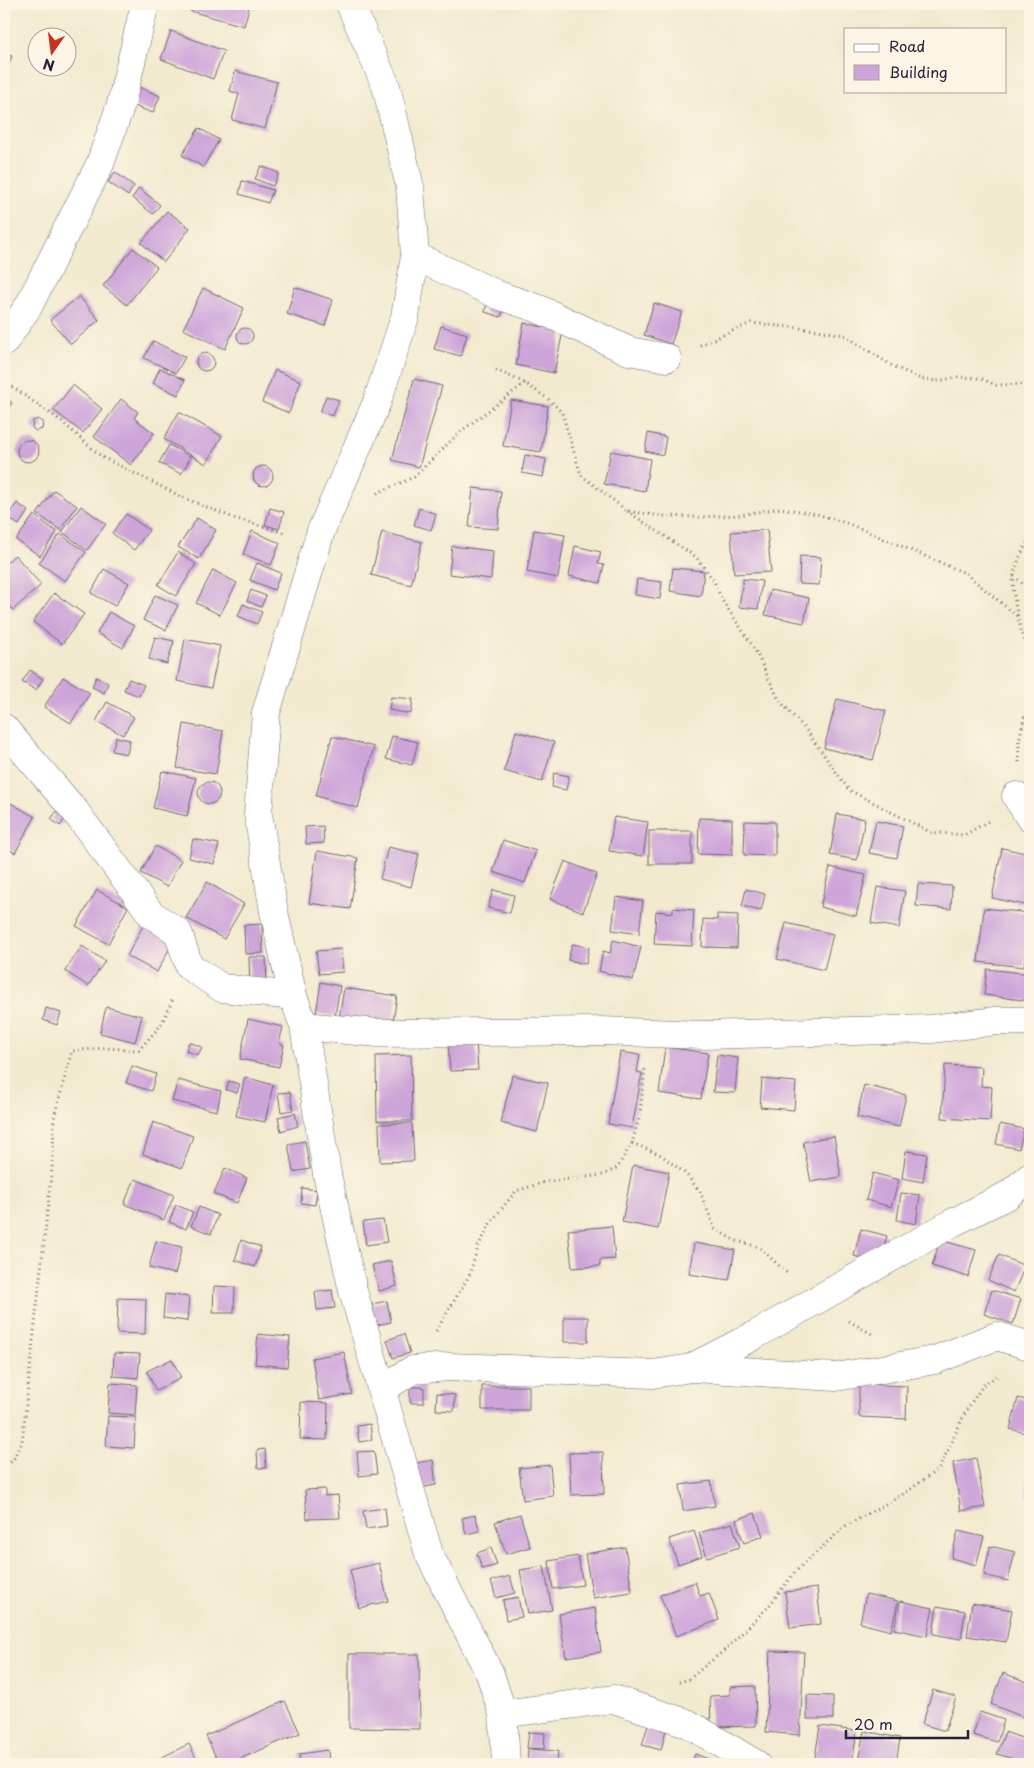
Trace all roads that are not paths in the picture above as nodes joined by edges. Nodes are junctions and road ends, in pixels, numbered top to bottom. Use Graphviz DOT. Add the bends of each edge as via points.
graph roads {
  1 [pos="145,4"];
  2 [pos="350,4"];
  3 [pos="415,256"];
  4 [pos="4,342"];
  5 [pos="667,358"];
  6 [pos="4,728"];
  7 [pos="293,996"];
  8 [pos="1030,1021"];
  9 [pos="304,1026"];
  10 [pos="1030,1177"];
  11 [pos="1030,1346"];
  12 [pos="691,1368"];
  13 [pos="381,1390"];
  14 [pos="504,1714"];
  15 [pos="506,1764"];
  16 [pos="756,1764"];
  1 -- 4 [label="street" via="121,104 100,164 28,308"];
  2 -- 3 [label="street" via="386,86 410,187"];
  3 -- 5 [label="street" via="629,351"];
  3 -- 7 [label="street" via="406,317 377,402 321,531 266,713 258,814 274,912"];
  6 -- 7 [label="street" via="75,811 152,914 178,932 189,966 222,988"];
  7 -- 9 [label="street"];
  8 -- 9 [label="street" via="996,1020 931,1029 711,1034 378,1033"];
  9 -- 13 [label="street" via="327,1174 353,1291"];
  10 -- 12 [label="street" via="1008,1195"];
  11 -- 12 [label="street" via="997,1336 935,1360 836,1377"];
  12 -- 13 [label="street" via="653,1374 449,1367 412,1370"];
  13 -- 14 [label="street" via="429,1554 490,1674"];
  14 -- 15 [label="street"];
  14 -- 16 [label="street" via="613,1699 687,1723"];
}
